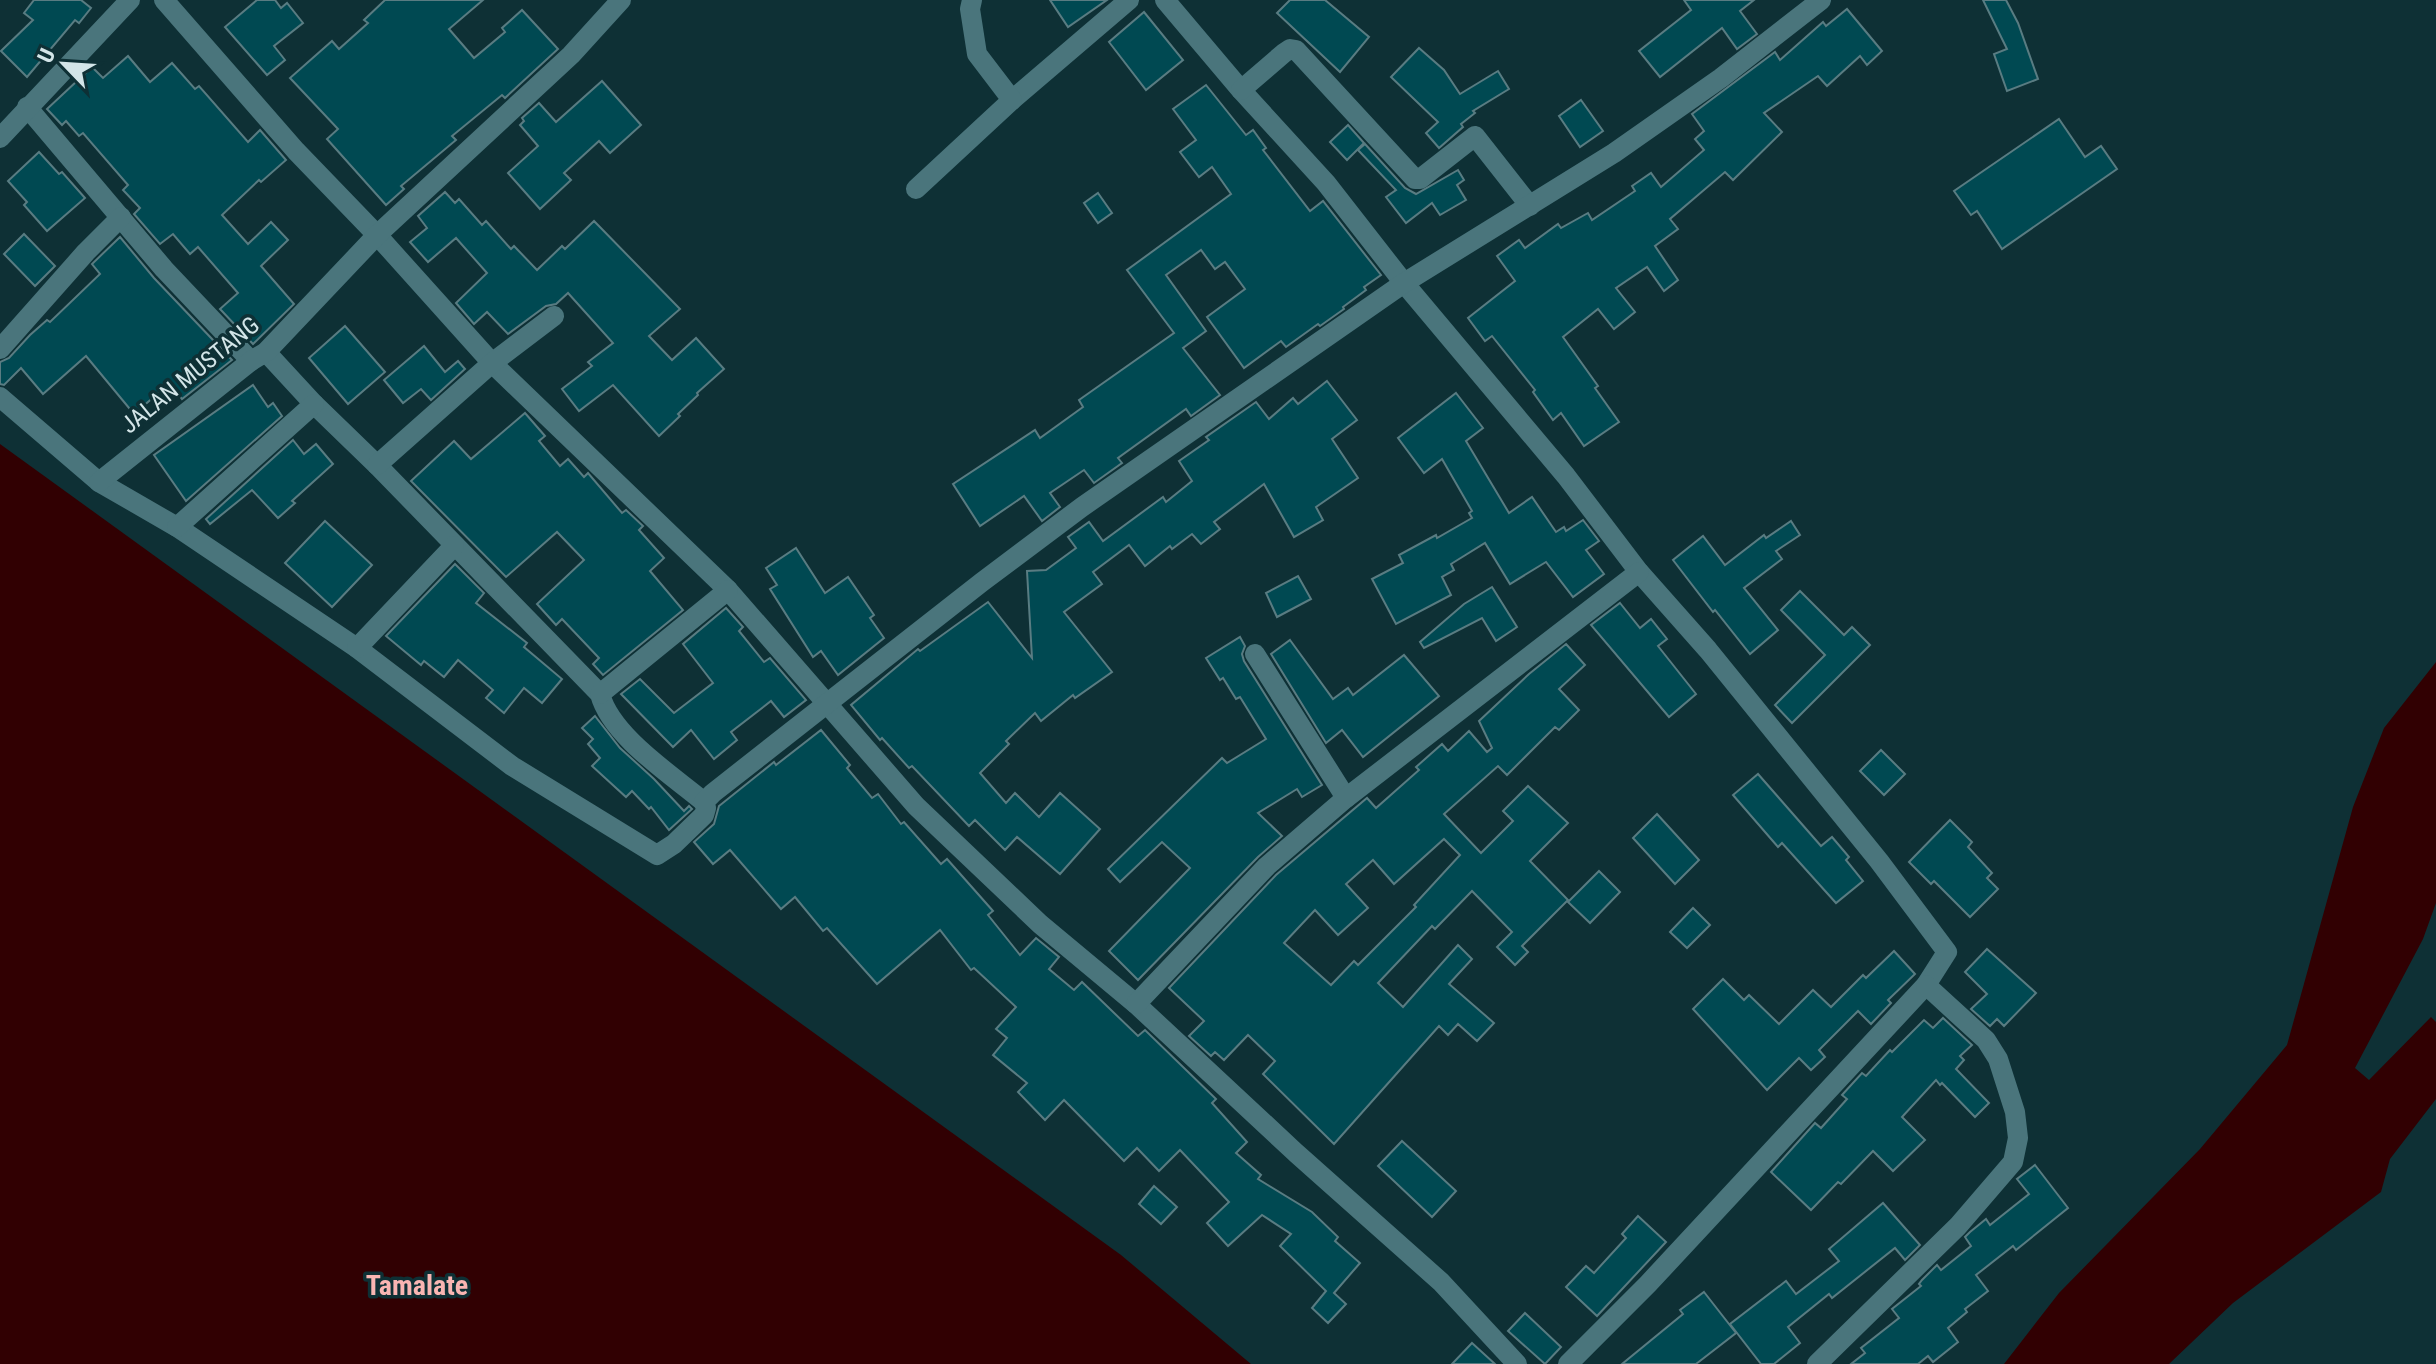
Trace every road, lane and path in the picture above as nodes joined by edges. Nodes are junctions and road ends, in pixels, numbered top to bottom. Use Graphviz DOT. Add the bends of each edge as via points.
graph roads {
  1 [pos="130,0"];
  2 [pos="164,0"];
  3 [pos="621,0"];
  4 [pos="972,0"];
  5 [pos="1129,0"];
  6 [pos="1165,0"];
  7 [pos="1821,0"];
  8 [pos="1241,90"];
  9 [pos="1012,100"];
  10 [pos="27,107"];
  11 [pos="0,138"];
  12 [pos="916,189"];
  13 [pos="1530,206"];
  14 [pos="121,217"];
  15 [pos="377,235"];
  16 [pos="1404,283"];
  17 [pos="554,316"];
  18 [pos="0,349"];
  19 [pos="259,356"];
  20 [pos="492,363"];
  21 [pos="0,397"];
  22 [pos="314,404"];
  23 [pos="377,465"];
  24 [pos="99,482"];
  25 [pos="177,527"];
  26 [pos="454,546"];
  27 [pos="1639,572"];
  28 [pos="728,590"];
  29 [pos="357,648"];
  30 [pos="1255,654"];
  31 [pos="600,694"];
  32 [pos="827,706"];
  33 [pos="1346,798"];
  34 [pos="704,802"];
  35 [pos="1926,985"];
  36 [pos="1136,1004"];
  37 [pos="1517,1364"];
  38 [pos="1568,1364"];
  39 [pos="1817,1364"];
  1 -- 10 [label="street"];
  2 -- 15 [label="street"];
  3 -- 15 [label="street, JALAN MUSTANG" via="571,55"];
  4 -- 9 [label="street" via="977,54"];
  5 -- 9 [label="street"];
  6 -- 8 [label="street"];
  7 -- 13 [label="street" via="1721,78"];
  8 -- 13 [label="street" via="1284,53 1296,50 1415,179 1475,136"];
  8 -- 16 [label="street" via="1326,183"];
  9 -- 12 [label="street"];
  10 -- 11 [label="street"];
  10 -- 14 [label="street"];
  13 -- 16 [label="street"];
  14 -- 18 [label="street"];
  14 -- 19 [label="street" via="164,269"];
  15 -- 19 [label="street, JALAN MUSTANG"];
  15 -- 20 [label="street"];
  16 -- 27 [label="street"];
  16 -- 32 [label="street" via="1082,507"];
  17 -- 20 [label="street"];
  19 -- 22 [label="street"];
  19 -- 24 [label="street, JALAN MUSTANG"];
  20 -- 23 [label="street"];
  20 -- 28 [label="street"];
  21 -- 24 [label="street"];
  22 -- 23 [label="street"];
  22 -- 25 [label="street"];
  23 -- 26 [label="street"];
  24 -- 25 [label="street"];
  25 -- 29 [label="street"];
  26 -- 29 [label="street"];
  26 -- 31 [label="street"];
  27 -- 33 [label="street"];
  27 -- 35 [label="street" via="1938,937 1947,952"];
  28 -- 31 [label="street"];
  28 -- 32 [label="street"];
  29 -- 34 [label="street" via="512,766 657,855 704,815"];
  30 -- 33 [label="street"];
  31 -- 34 [label="street" via="616,725"];
  32 -- 34 [label="street"];
  32 -- 36 [label="street" via="916,806 1040,924"];
  33 -- 36 [label="street" via="1267,866"];
  35 -- 38 [label="street"];
  35 -- 39 [label="street" via="1986,1040 1998,1059 2015,1112 2018,1138 2013,1162 1958,1226"];
  36 -- 37 [label="street" via="1441,1282"];
}
